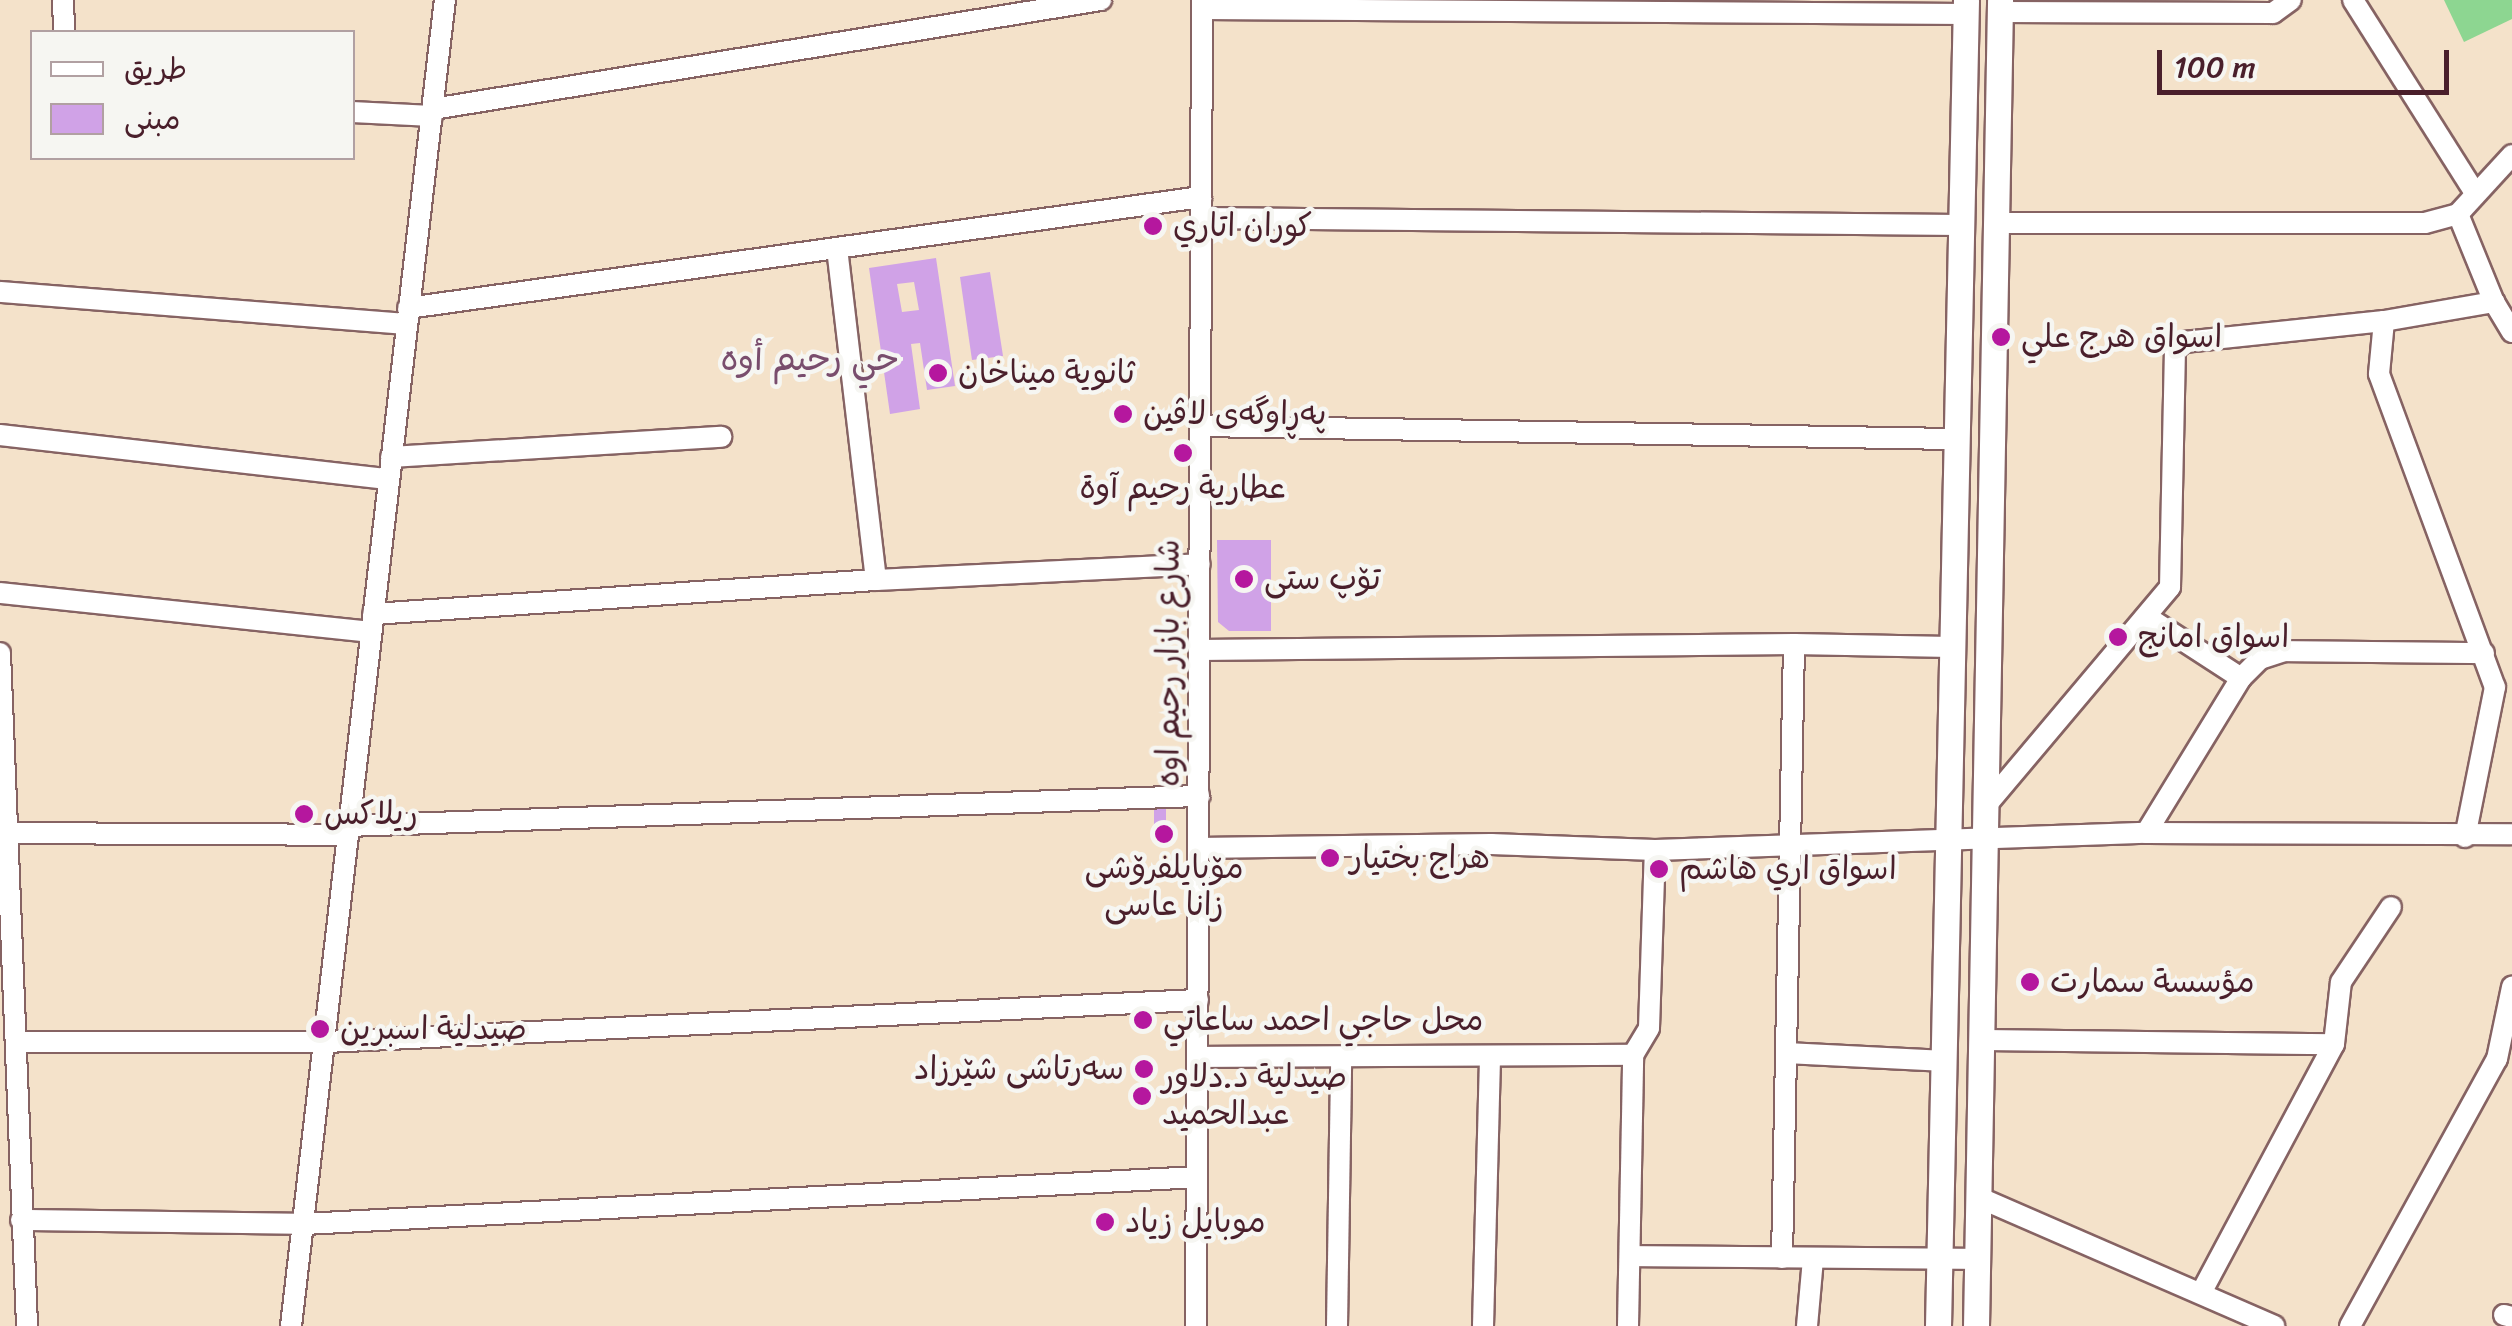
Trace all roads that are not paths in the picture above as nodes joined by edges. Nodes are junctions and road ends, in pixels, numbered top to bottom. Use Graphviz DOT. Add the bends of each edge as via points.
graph roads {
  1 [pos="63,0"];
  2 [pos="445,0"];
  3 [pos="1101,0"];
  4 [pos="2291,0"];
  5 [pos="2353,0"];
  6 [pos="1202,4"];
  7 [pos="2000,6"];
  8 [pos="1966,7"];
  9 [pos="64,30"];
  10 [pos="355,112"];
  11 [pos="433,113"];
  12 [pos="1996,131"];
  13 [pos="1964,133"];
  14 [pos="2510,162"];
  15 [pos="2475,194"];
  16 [pos="1201,207"];
  17 [pos="2458,214"];
  18 [pos="1996,223"];
  19 [pos="1959,225"];
  20 [pos="837,248"];
  21 [pos="0,292"];
  22 [pos="2494,302"];
  23 [pos="407,316"];
  24 [pos="2384,320"];
  25 [pos="2512,332"];
  26 [pos="1200,426"];
  27 [pos="0,435"];
  28 [pos="721,437"];
  29 [pos="1954,439"];
  30 [pos="391,456"];
  31 [pos="388,480"];
  32 [pos="1200,564"];
  33 [pos="876,580"];
  34 [pos="0,592"];
  35 [pos="2147,617"];
  36 [pos="372,623"];
  37 [pos="1794,644"];
  38 [pos="1951,647"];
  39 [pos="1199,650"];
  40 [pos="0,653"];
  41 [pos="2484,653"];
  42 [pos="2512,669"];
  43 [pos="2241,678"];
  44 [pos="2495,687"];
  45 [pos="1199,796"];
  46 [pos="1984,808"];
  47 [pos="346,831"];
  48 [pos="2146,833"];
  49 [pos="3,834"];
  50 [pos="2512,834"];
  51 [pos="2465,836"];
  52 [pos="1987,839"];
  53 [pos="1948,841"];
  54 [pos="1790,842"];
  55 [pos="1198,848"];
  56 [pos="1655,850"];
  57 [pos="2391,906"];
  58 [pos="2512,987"];
  59 [pos="1198,1000"];
  60 [pos="1984,1040"];
  61 [pos="16,1042"];
  62 [pos="326,1042"];
  63 [pos="2334,1044"];
  64 [pos="1786,1053"];
  65 [pos="1633,1055"];
  66 [pos="1197,1057"];
  67 [pos="1490,1057"];
  68 [pos="1341,1059"];
  69 [pos="1946,1061"];
  70 [pos="1197,1178"];
  71 [pos="1980,1198"];
  72 [pos="304,1224"];
  73 [pos="14,1226"];
  74 [pos="1630,1256"];
  75 [pos="1782,1258"];
  76 [pos="1813,1258"];
  77 [pos="1978,1259"];
  78 [pos="1940,1261"];
  79 [pos="2201,1293"];
  80 [pos="27,1326"];
  81 [pos="291,1326"];
  82 [pos="1196,1326"];
  83 [pos="1337,1326"];
  84 [pos="1482,1326"];
  85 [pos="1628,1326"];
  86 [pos="1808,1326"];
  87 [pos="1938,1326"];
  88 [pos="1976,1326"];
  89 [pos="2274,1326"];
  90 [pos="2350,1326"];
  1 -- 9 [label="street"];
  2 -- 11 [label="street"];
  3 -- 11 [label="street"];
  4 -- 7 [label="street" via="2273,13"];
  5 -- 15 [label="street"];
  6 -- 8 [label="street"];
  6 -- 16 [label="street, شارع بازار رحيم اوه"];
  7 -- 12 [label="street"];
  8 -- 13 [label="street"];
  10 -- 11 [label="street"];
  11 -- 23 [label="street"];
  12 -- 13 [label="street"];
  12 -- 18 [label="street"];
  13 -- 19 [label="street"];
  14 -- 15 [label="street"];
  15 -- 17 [label="street"];
  16 -- 19 [label="street"];
  16 -- 20 [label="street"];
  16 -- 26 [label="street, شارع بازار رحيم اوه"];
  17 -- 18 [label="street" via="2426,222"];
  17 -- 22 [label="street"];
  18 -- 46 [label="street"];
  19 -- 29 [label="street"];
  20 -- 23 [label="street"];
  20 -- 33 [label="street"];
  21 -- 23 [label="street"];
  22 -- 24 [label="street"];
  22 -- 25 [label="street"];
  23 -- 30 [label="street"];
  24 -- 35 [label="street" via="2184,342 2175,350 2170,586"];
  24 -- 41 [label="street" via="2379,374"];
  26 -- 29 [label="street"];
  26 -- 32 [label="street, شارع بازار رحيم اوه"];
  27 -- 31 [label="street"];
  28 -- 30 [label="street"];
  29 -- 38 [label="street"];
  30 -- 31 [label="street"];
  31 -- 36 [label="street"];
  32 -- 33 [label="street"];
  32 -- 39 [label="street, شارع بازار رحيم اوه"];
  33 -- 36 [label="street"];
  34 -- 36 [label="street"];
  35 -- 43 [label="street"];
  35 -- 46 [label="street"];
  36 -- 47 [label="street"];
  37 -- 38 [label="street"];
  37 -- 39 [label="street"];
  37 -- 54 [label="street"];
  38 -- 53 [label="street"];
  39 -- 45 [label="street, شارع بازار رحيم اوه"];
  40 -- 49 [label="street"];
  41 -- 43 [label="street" via="2284,651 2260,659"];
  41 -- 44 [label="street"];
  42 -- 44 [label="street"];
  43 -- 48 [label="street"];
  44 -- 51 [label="street"];
  45 -- 47 [label="street"];
  45 -- 55 [label="street, شارع بازار رحيم اوه"];
  46 -- 52 [label="street"];
  47 -- 49 [label="street"];
  47 -- 62 [label="street"];
  48 -- 51 [label="street"];
  48 -- 52 [label="street"];
  49 -- 61 [label="street"];
  50 -- 51 [label="street"];
  52 -- 53 [label="street"];
  52 -- 60 [label="street"];
  53 -- 54 [label="street"];
  53 -- 69 [label="street"];
  54 -- 56 [label="street"];
  54 -- 64 [label="street"];
  55 -- 56 [label="street" via="1492,844"];
  55 -- 59 [label="street, شارع بازار رحيم اوه"];
  56 -- 65 [label="street" via="1649,1028"];
  57 -- 63 [label="street" via="2341,982"];
  58 -- 90 [label="street" via="2496,1059"];
  59 -- 62 [label="street"];
  59 -- 66 [label="street, شارع بازار رحيم اوه"];
  60 -- 63 [label="street"];
  60 -- 71 [label="street"];
  61 -- 62 [label="street"];
  61 -- 73 [label="street"];
  62 -- 72 [label="street"];
  63 -- 79 [label="street"];
  64 -- 69 [label="street"];
  64 -- 75 [label="street"];
  65 -- 67 [label="street"];
  65 -- 74 [label="street"];
  66 -- 68 [label="street"];
  66 -- 70 [label="street, شارع بازار رحيم اوه"];
  67 -- 68 [label="street"];
  67 -- 84 [label="street"];
  68 -- 83 [label="street"];
  69 -- 78 [label="street"];
  70 -- 72 [label="street"];
  70 -- 82 [label="street, شارع بازار رحيم اوه"];
  71 -- 77 [label="street"];
  71 -- 79 [label="street"];
  72 -- 73 [label="street" via="67,1220"];
  72 -- 81 [label="street"];
  73 -- 80 [label="street"];
  74 -- 75 [label="street"];
  74 -- 85 [label="street"];
  75 -- 76 [label="street"];
  76 -- 78 [label="street"];
  76 -- 86 [label="street"];
  77 -- 78 [label="street"];
  77 -- 88 [label="street"];
  78 -- 87 [label="street"];
  79 -- 89 [label="street"];
}
